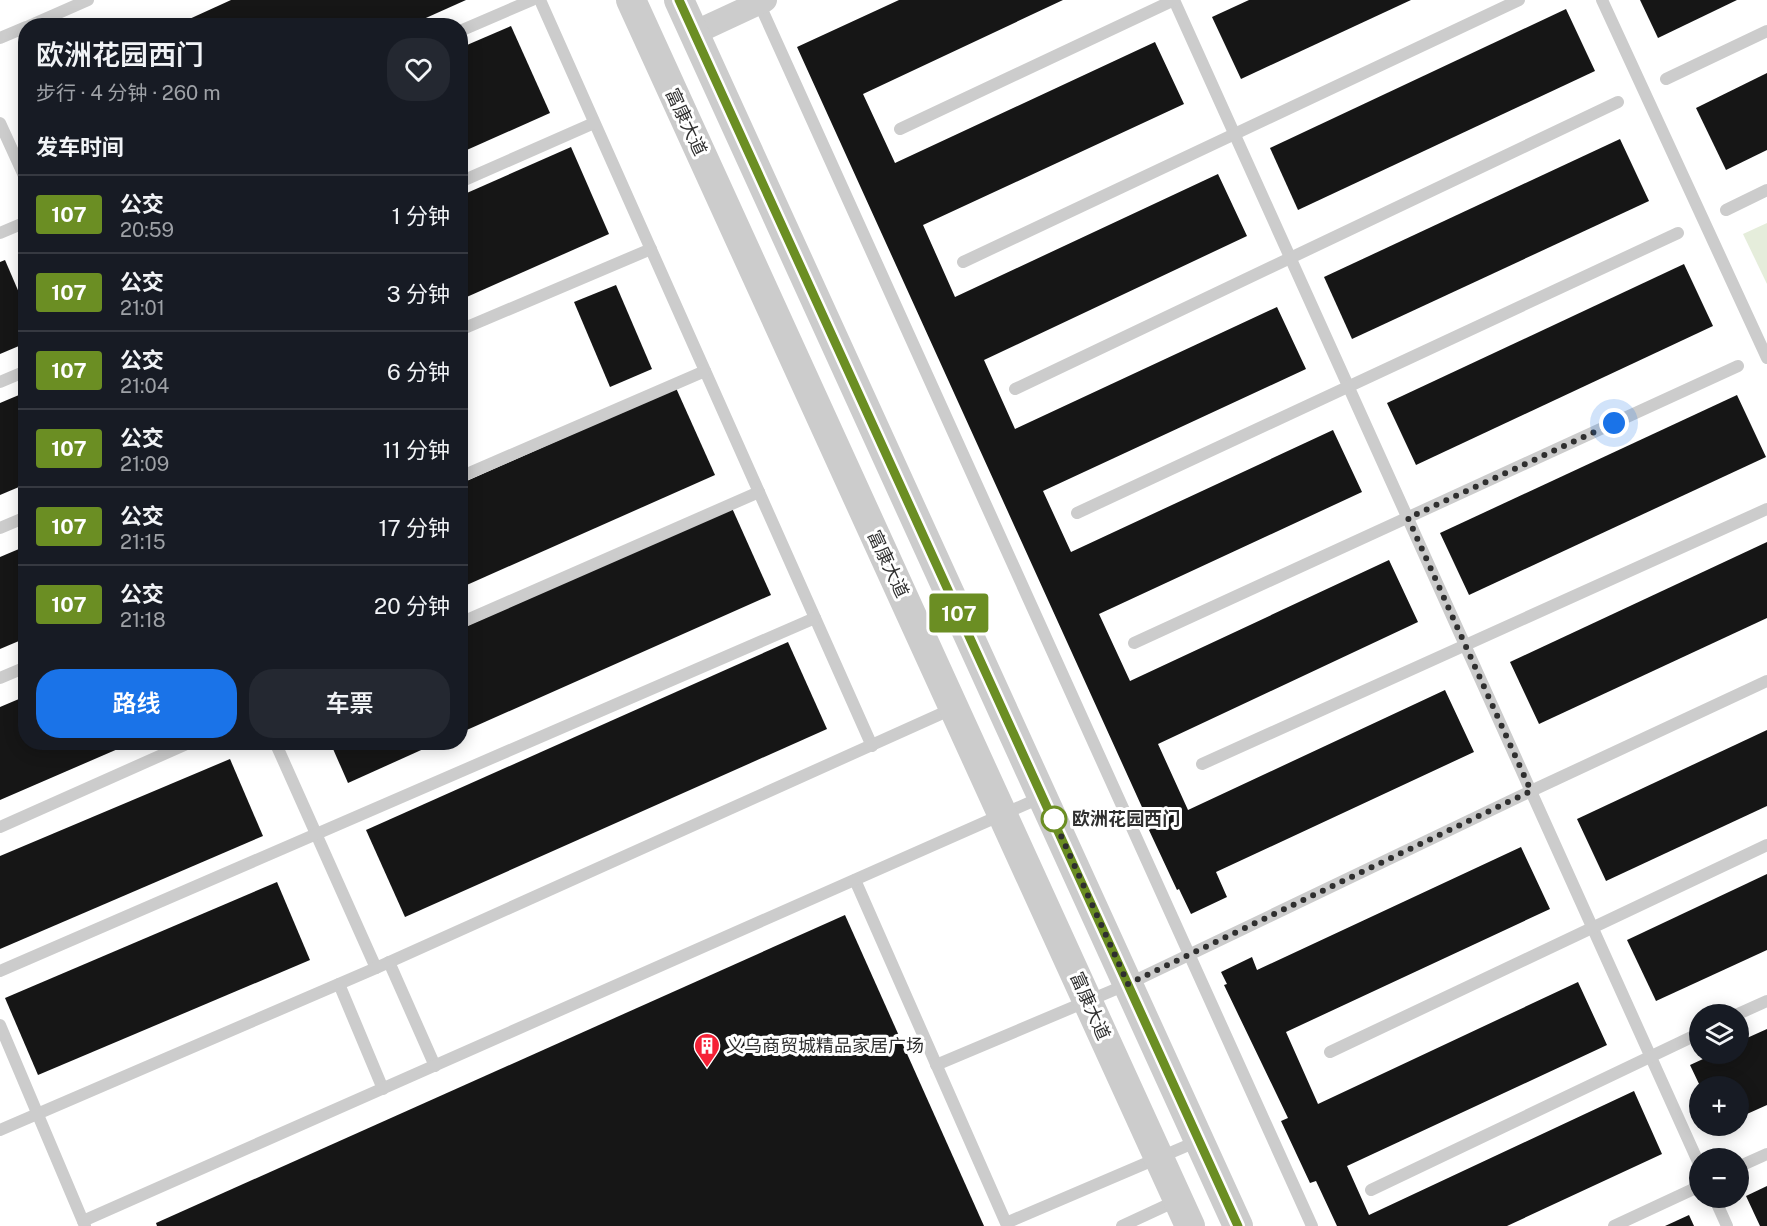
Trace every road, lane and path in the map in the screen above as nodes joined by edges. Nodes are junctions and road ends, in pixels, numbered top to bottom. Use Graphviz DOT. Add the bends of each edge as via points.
graph roads {
  1 [pos="88,0"];
  2 [pos="532,0"];
  3 [pos="540,0"];
  4 [pos="631,0"];
  5 [pos="679,0"];
  6 [pos="1174,0"];
  7 [pos="1519,0"];
  8 [pos="1602,0"];
  9 [pos="762,1"];
  10 [pos="46,18"];
  11 [pos="468,28"];
  12 [pos="18,30"];
  13 [pos="1767,31"];
  14 [pos="694,33"];
  15 [pos="0,38"];
  16 [pos="1666,79"];
  17 [pos="1618,102"];
  18 [pos="0,123"];
  19 [pos="594,123"];
  20 [pos="900,129"];
  21 [pos="1235,134"];
  22 [pos="18,162"];
  23 [pos="468,178"];
  24 [pos="1767,190"];
  25 [pos="1726,210"];
  26 [pos="18,225"];
  27 [pos="0,233"];
  28 [pos="1678,233"];
  29 [pos="651,249"];
  30 [pos="1290,257"];
  31 [pos="963,261"];
  32 [pos="468,327"];
  33 [pos="1767,358"];
  34 [pos="1738,366"];
  35 [pos="705,371"];
  36 [pos="18,374"];
  37 [pos="0,382"];
  38 [pos="1349,387"];
  39 [pos="1015,389"];
  40 [pos="468,474"];
  41 [pos="759,492"];
  42 [pos="1767,508"];
  43 [pos="1077,513"];
  44 [pos="1408,518"];
  45 [pos="18,520"];
  46 [pos="0,528"];
  47 [pos="815,618"];
  48 [pos="468,619"];
  49 [pos="1134,643"];
  50 [pos="1465,645"];
  51 [pos="18,670"];
  52 [pos="0,678"];
  53 [pos="1767,681"];
  54 [pos="954,708"];
  55 [pos="872,746"];
  56 [pos="173,750"];
  57 [pos="279,750"];
  58 [pos="1202,764"];
  59 [pos="1531,791"];
  60 [pos="1044,797"];
  61 [pos="1003,815"];
  62 [pos="0,827"];
  63 [pos="316,834"];
  64 [pos="1767,846"];
  65 [pos="855,880"];
  66 [pos="1592,927"];
  67 [pos="1189,954"];
  68 [pos="389,962"];
  69 [pos="376,968"];
  70 [pos="0,971"];
  71 [pos="339,984"];
  72 [pos="1128,984"];
  73 [pos="1087,1001"];
  74 [pos="1767,1001"];
  75 [pos="1749,1009"];
  76 [pos="0,1025"];
  77 [pos="1689,1038"];
  78 [pos="1330,1052"];
  79 [pos="1650,1056"];
  80 [pos="936,1065"];
  81 [pos="435,1066"];
  82 [pos="383,1089"];
  83 [pos="38,1113"];
  84 [pos="0,1130"];
  85 [pos="1199,1140"];
  86 [pos="1692,1148"];
  87 [pos="1767,1154"];
  88 [pos="1158,1157"];
  89 [pos="1749,1162"];
  90 [pos="1371,1190"];
  91 [pos="1689,1191"];
  92 [pos="1719,1208"];
  93 [pos="1184,1213"];
  94 [pos="84,1223"];
  95 [pos="1122,1226"];
  96 [pos="1238,1226"];
  97 [pos="1312,1226"];
  98 [pos="1614,1226"];
  99 [pos="1727,1226"];
  1 -- 10 [label="lane"];
  2 -- 11 [label="lane"];
  3 -- 19 [label="lane"];
  4 -- 54 [label="street, 富康大道"];
  5 -- 14 [label="street"];
  6 -- 20 [label="lane"];
  6 -- 21 [label="lane"];
  7 -- 21 [label="lane"];
  8 -- 33 [label="lane"];
  9 -- 14 [label="street"];
  9 -- 67 [label="lane"];
  12 -- 15 [label="lane"];
  13 -- 16 [label="lane"];
  14 -- 60 [label="street"];
  17 -- 30 [label="lane"];
  18 -- 22 [label="lane"];
  19 -- 23 [label="lane"];
  19 -- 29 [label="lane"];
  21 -- 30 [label="lane"];
  21 -- 31 [label="lane"];
  24 -- 25 [label="lane"];
  26 -- 27 [label="lane"];
  28 -- 38 [label="lane"];
  29 -- 32 [label="lane"];
  29 -- 35 [label="lane"];
  30 -- 38 [label="lane"];
  30 -- 39 [label="lane"];
  34 -- 44 [label="lane"];
  35 -- 40 [label="lane"];
  35 -- 41 [label="lane"];
  36 -- 37 [label="lane"];
  38 -- 43 [label="lane"];
  38 -- 44 [label="lane"];
  41 -- 47 [label="lane"];
  41 -- 48 [label="lane"];
  42 -- 50 [label="lane"];
  44 -- 49 [label="lane"];
  44 -- 50 [label="lane"];
  45 -- 46 [label="lane"];
  47 -- 55 [label="lane"];
  47 -- 63 [label="lane"];
  50 -- 58 [label="lane"];
  50 -- 59 [label="lane"];
  51 -- 52 [label="lane"];
  53 -- 59 [label="lane"];
  54 -- 55 [label="lane"];
  54 -- 61 [label="street, 富康大道"];
  55 -- 68 [label="lane"];
  56 -- 62 [label="lane"];
  57 -- 63 [label="lane"];
  59 -- 66 [label="lane"];
  59 -- 67 [label="lane"];
  60 -- 61 [label="lane"];
  60 -- 72 [label="street"];
  61 -- 65 [label="lane"];
  61 -- 73 [label="street, 富康大道"];
  63 -- 69 [label="lane"];
  63 -- 70 [label="lane"];
  64 -- 66 [label="lane"];
  65 -- 80 [label="lane"];
  65 -- 81 [label="lane"];
  66 -- 78 [label="lane"];
  66 -- 79 [label="lane"];
  67 -- 72 [label="lane"];
  67 -- 97 [label="lane"];
  68 -- 69 [label="lane"];
  68 -- 81 [label="lane"];
  69 -- 71 [label="lane"];
  71 -- 82 [label="lane"];
  71 -- 83 [label="lane"];
  72 -- 73 [label="lane"];
  72 -- 85 [label="street"];
  73 -- 80 [label="lane"];
  73 -- 88 [label="street, 富康大道"];
  74 -- 75 [label="lane"];
  76 -- 83 [label="lane"];
  77 -- 79 [label="lane"];
  79 -- 86 [label="lane"];
  79 -- 90 [label="lane"];
  80 -- 88 [label="lane" via="1006,1223"];
  81 -- 82 [label="lane"];
  82 -- 94 [label="lane"];
  83 -- 84 [label="lane"];
  83 -- 94 [label="lane"];
  85 -- 88 [label="lane"];
  85 -- 96 [label="street"];
  87 -- 89 [label="lane"];
  88 -- 93 [label="street, 富康大道"];
  91 -- 98 [label="lane"];
  92 -- 99 [label="lane"];
  93 -- 95 [label="lane"];
}
